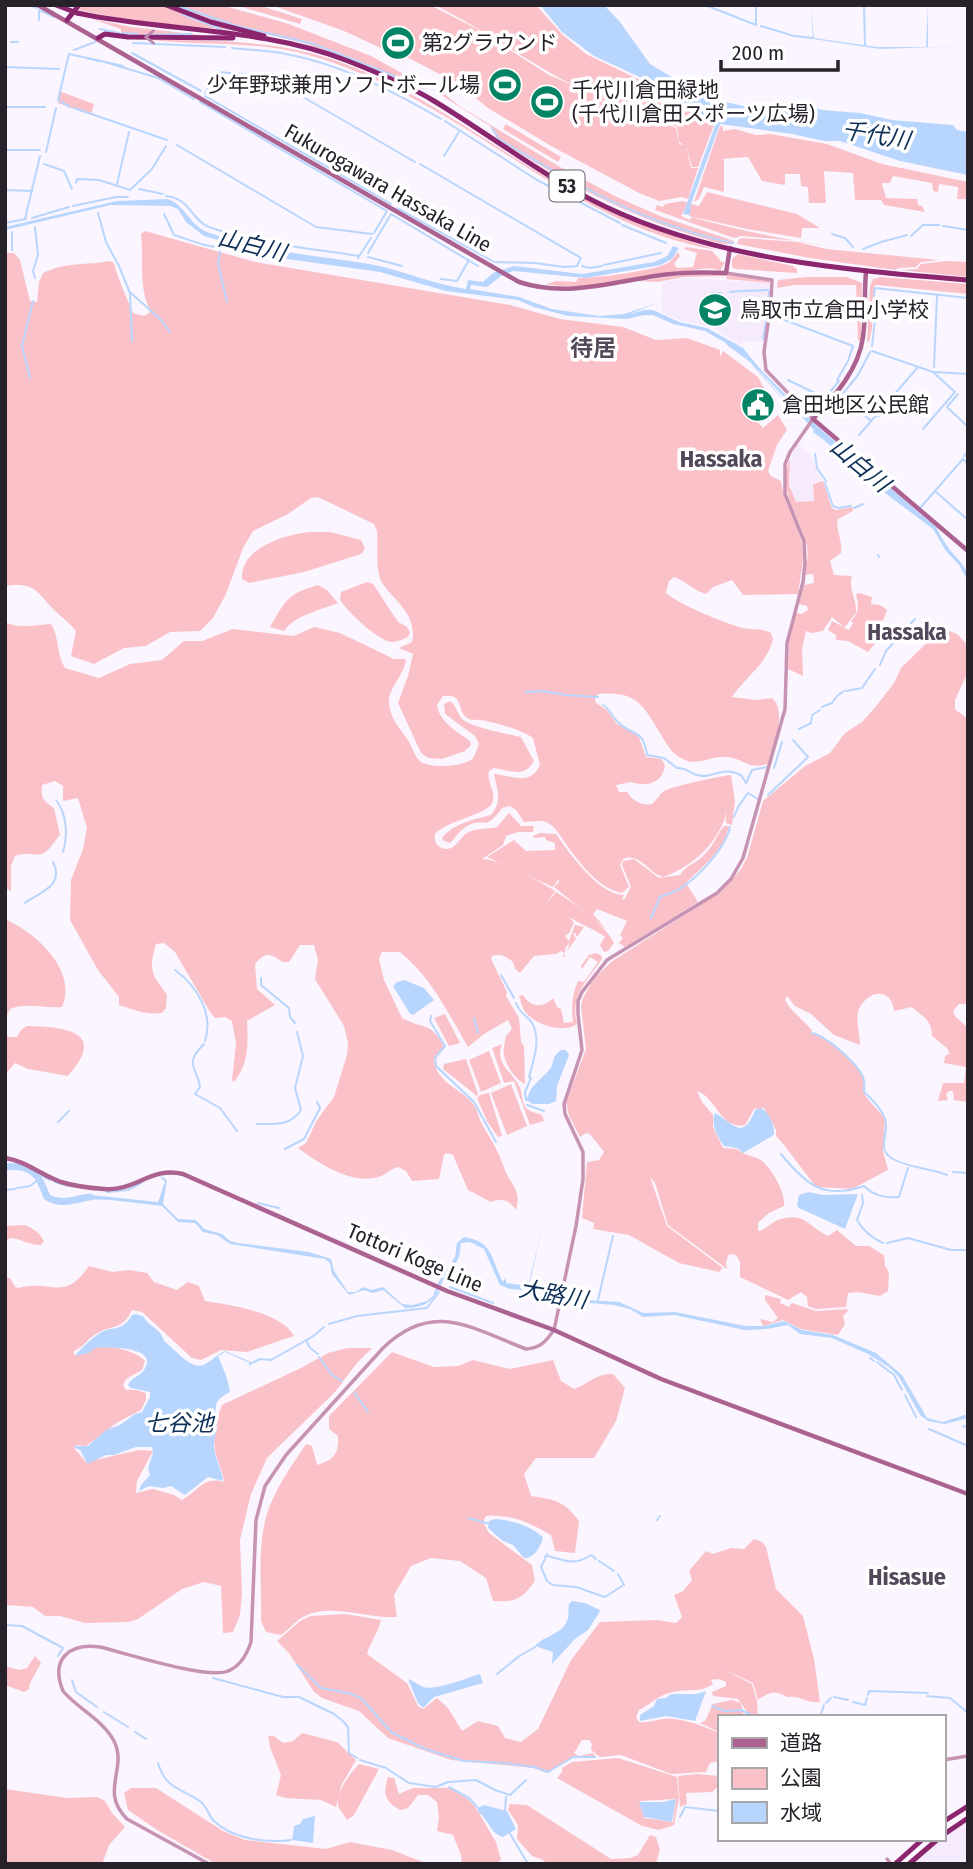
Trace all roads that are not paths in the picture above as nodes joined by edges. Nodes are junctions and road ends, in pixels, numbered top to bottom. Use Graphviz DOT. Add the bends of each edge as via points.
graph roads {
  1 [pos="38,5"];
  2 [pos="55,5"];
  3 [pos="79,5"];
  4 [pos="166,5"];
  5 [pos="66,20"];
  6 [pos="98,38"];
  7 [pos="267,40"];
  8 [pos="291,43"];
  9 [pos="730,248"];
  10 [pos="866,272"];
  11 [pos="726,273"];
  12 [pos="968,280"];
  13 [pos="813,420"];
  14 [pos="968,551"];
  15 [pos="5,1158"];
  16 [pos="554,1330"];
  17 [pos="968,1494"];
  18 [pos="968,1756"];
  19 [pos="945,1760"];
  20 [pos="968,1806"];
  21 [pos="968,1818"];
  22 [pos="945,1821"];
  23 [pos="945,1834"];
  24 [pos="921,1841"];
  25 [pos="936,1841"];
  26 [pos="887,1859"];
  27 [pos="209,1864"];
  28 [pos="893,1864"];
  29 [pos="909,1864"];
  1 -- 5 [label="main road, Fukurogawara Hassaka Line"];
  2 -- 7 [label="highway, 53, bridge" via="114,20"];
  3 -- 5 [label="highway"];
  4 -- 8 [label="highway"];
  5 -- 6 [label="main road, Fukurogawara Hassaka Line"];
  7 -- 6 [label="highway, one-way" via="105,34"];
  6 -- 11 [label="main road, Fukurogawara Hassaka Line" via="496,270 531,286 582,289 676,273"];
  7 -- 8 [label="highway, 53"];
  8 -- 9 [label="highway, 53" via="348,61 432,100 526,162 607,207"];
  9 -- 10 [label="highway, 53"];
  9 -- 11 [label="main road"];
  10 -- 12 [label="highway, 53"];
  10 -- 13 [label="main road" via="860,350 842,384"];
  11 -- 13 [label="street" via="772,280 766,370"];
  13 -- 14 [label="main road"];
  13 -- 16 [label="street" via="785,464 785,494 806,551 803,582 787,643 785,709 743,858 717,893 607,960 578,1001 582,1049 564,1104 583,1152 583,1189"];
  15 -- 16 [label="main road, Tottori Koge Line" via="61,1182 104,1189 129,1186 159,1172 183,1174 436,1286"];
  16 -- 17 [label="main road, Tottori Koge Line" via="661,1378"];
  16 -- 27 [label="street" via="543,1345 526,1349 455,1322 435,1321 416,1324 383,1348 286,1455 265,1486 255,1528 251,1642 243,1660 227,1672 208,1674 85,1645 62,1660 58,1673 63,1691 115,1743 118,1760 113,1792 118,1810"];
  18 -- 19 [label="street"];
  20 -- 22 [label="highway"];
  21 -- 23 [label="highway"];
  24 -- 28 [label="highway"];
  25 -- 29 [label="highway"];
  26 -- 28 [label="street"];
}
